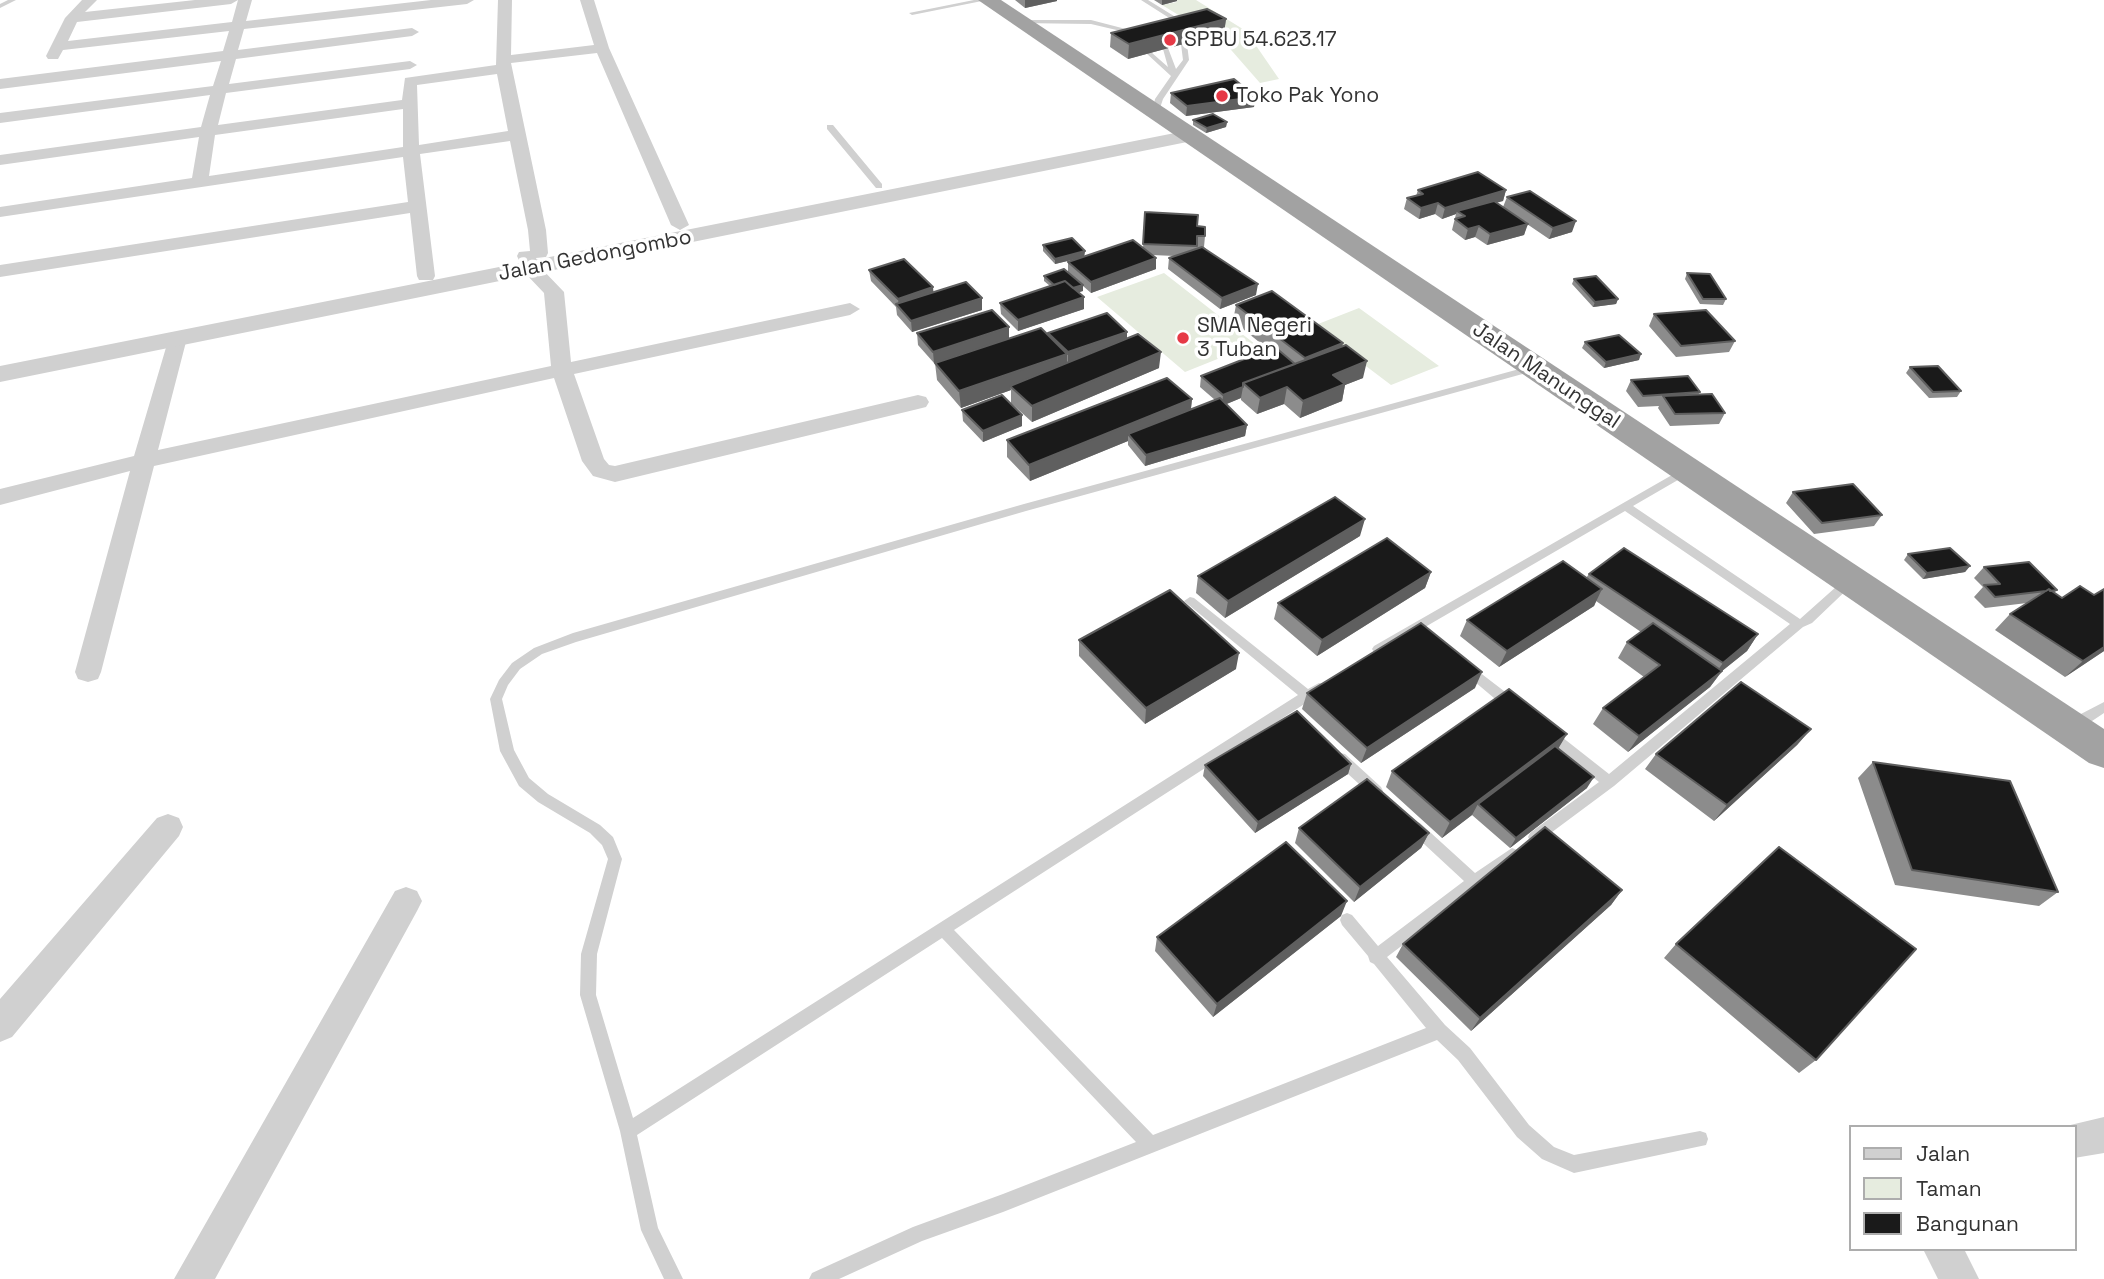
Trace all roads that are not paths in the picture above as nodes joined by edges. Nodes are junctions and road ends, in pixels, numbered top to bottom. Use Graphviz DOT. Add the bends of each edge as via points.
graph roads {
  1 [pos="13,0"];
  2 [pos="90,0"];
  3 [pos="231,0"];
  4 [pos="245,0"];
  5 [pos="467,0"];
  6 [pos="505,0"];
  7 [pos="587,0"];
  8 [pos="986,0"];
  9 [pos="1144,0"];
  10 [pos="414,5"];
  11 [pos="0,6"];
  12 [pos="912,13"];
  13 [pos="72,18"];
  14 [pos="1021,22"];
  15 [pos="1091,22"];
  16 [pos="239,25"];
  17 [pos="1165,26"];
  18 [pos="412,32"];
  19 [pos="1152,33"];
  20 [pos="1130,42"];
  21 [pos="1184,44"];
  22 [pos="59,46"];
  23 [pos="602,48"];
  24 [pos="1166,49"];
  25 [pos="1149,53"];
  26 [pos="231,56"];
  27 [pos="503,65"];
  28 [pos="410,73"];
  29 [pos="1175,76"];
  30 [pos="42,78"];
  31 [pos="0,83"];
  32 [pos="222,89"];
  33 [pos="411,103"];
  34 [pos="1154,112"];
  35 [pos="20,115"];
  36 [pos="0,118"];
  37 [pos="830,127"];
  38 [pos="208,131"];
  39 [pos="1184,132"];
  40 [pos="517,135"];
  41 [pos="411,151"];
  42 [pos="1,162"];
  43 [pos="200,181"];
  44 [pos="879,186"];
  45 [pos="419,206"];
  46 [pos="0,212"];
  47 [pos="680,225"];
  48 [pos="532,259"];
  49 [pos="0,271"];
  50 [pos="426,276"];
  51 [pos="850,309"];
  52 [pos="177,338"];
  53 [pos="0,362"];
  54 [pos="1534,368"];
  55 [pos="562,370"];
  56 [pos="0,374"];
  57 [pos="918,402"];
  58 [pos="146,460"];
  59 [pos="1687,471"];
  60 [pos="0,497"];
  61 [pos="1625,506"];
  62 [pos="1850,581"];
  63 [pos="1190,601"];
  64 [pos="1799,624"];
  65 [pos="1368,656"];
  66 [pos="1458,661"];
  67 [pos="88,672"];
  68 [pos="1336,677"];
  69 [pos="1307,695"];
  70 [pos="2104,707"];
  71 [pos="2076,732"];
  72 [pos="1325,745"];
  73 [pos="2104,751"];
  74 [pos="1609,782"];
  75 [pos="1385,800"];
  76 [pos="1405,818"];
  77 [pos="168,827"];
  78 [pos="1475,882"];
  79 [pos="406,901"];
  80 [pos="1347,920"];
  81 [pos="944,930"];
  82 [pos="1375,957"];
  83 [pos="0,1026"];
  84 [pos="1439,1031"];
  85 [pos="628,1131"];
  86 [pos="2104,1135"];
  87 [pos="1700,1139"];
  88 [pos="2076,1140"];
  89 [pos="1149,1143"];
  90 [pos="1942,1251"];
  91 [pos="194,1279"];
  92 [pos="674,1279"];
  93 [pos="818,1279"];
  94 [pos="1959,1279"];
  1 -- 11 [label="lane"];
  2 -- 13 [label="street"];
  3 -- 13 [label="street"];
  4 -- 16 [label="street"];
  5 -- 10 [label="street"];
  6 -- 27 [label="street"];
  7 -- 23 [label="street"];
  8 -- 12 [label="lane"];
  8 -- 14 [label="highway, Jalan Manunggal"];
  9 -- 17 [label="lane" via="1179,21"];
  10 -- 16 [label="street"];
  10 -- 18 [label="street"];
  13 -- 22 [label="street"];
  14 -- 15 [label="lane"];
  14 -- 34 [label="highway, Jalan Manunggal"];
  15 -- 19 [label="lane"];
  15 -- 20 [label="lane"];
  16 -- 22 [label="street"];
  16 -- 26 [label="street"];
  18 -- 26 [label="street"];
  18 -- 28 [label="street"];
  21 -- 29 [label="lane" via="1186,60"];
  22 -- 30 [label="street"];
  23 -- 27 [label="street"];
  23 -- 47 [label="street"];
  24 -- 29 [label="lane"];
  25 -- 29 [label="lane"];
  26 -- 30 [label="street"];
  26 -- 32 [label="street"];
  27 -- 28 [label="street"];
  27 -- 40 [label="street"];
  28 -- 32 [label="street"];
  28 -- 33 [label="street"];
  29 -- 34 [label="lane"];
  30 -- 31 [label="street"];
  30 -- 35 [label="street"];
  32 -- 35 [label="street"];
  32 -- 38 [label="street"];
  33 -- 38 [label="street"];
  33 -- 41 [label="street"];
  34 -- 39 [label="highway, Jalan Manunggal"];
  35 -- 36 [label="street"];
  35 -- 42 [label="street"];
  37 -- 44 [label="lane"];
  38 -- 42 [label="street"];
  38 -- 43 [label="street"];
  39 -- 44 [label="street, Jalan Gedongombo"];
  39 -- 48 [label="street, Jalan Gedongombo"];
  39 -- 54 [label="highway, Jalan Manunggal"];
  40 -- 41 [label="street"];
  40 -- 48 [label="street" via="537,230"];
  41 -- 43 [label="street"];
  41 -- 45 [label="street"];
  43 -- 46 [label="street"];
  44 -- 47 [label="street, Jalan Gedongombo"];
  45 -- 49 [label="street"];
  45 -- 50 [label="street"];
  47 -- 48 [label="street, Jalan Gedongombo"];
  48 -- 50 [label="street, Jalan Gedongombo"];
  48 -- 52 [label="street, Jalan Gedongombo"];
  48 -- 55 [label="street" via="554,292"];
  50 -- 53 [label="street, Jalan Gedongombo"];
  51 -- 55 [label="street"];
  52 -- 56 [label="street, Jalan Gedongombo"];
  52 -- 58 [label="street"];
  54 -- 59 [label="highway, Jalan Manunggal"];
  54 -- 85 [label="lane" via="573,638 538,651 516,666 496,699 507,751 524,782 595,829 608,841 615,859 589,954 588,995"];
  55 -- 57 [label="street" via="593,461 601,471 615,474"];
  55 -- 58 [label="street"];
  58 -- 60 [label="street"];
  58 -- 67 [label="street"];
  59 -- 61 [label="lane"];
  59 -- 62 [label="highway, Jalan Manunggal"];
  61 -- 64 [label="lane"];
  61 -- 65 [label="lane" via="1420,631"];
  62 -- 64 [label="lane"];
  62 -- 71 [label="highway, Jalan Manunggal"];
  63 -- 69 [label="lane"];
  64 -- 74 [label="lane"];
  66 -- 74 [label="lane"];
  68 -- 69 [label="lane"];
  69 -- 81 [label="lane" via="1290,713"];
  70 -- 71 [label="lane" via="2084,719"];
  71 -- 73 [label="highway, Jalan Manunggal"];
  72 -- 75 [label="lane"];
  74 -- 78 [label="lane"];
  76 -- 78 [label="lane"];
  77 -- 83 [label="street"];
  78 -- 82 [label="lane"];
  79 -- 91 [label="street"];
  80 -- 82 [label="lane"];
  81 -- 85 [label="lane"];
  81 -- 89 [label="lane"];
  82 -- 84 [label="lane"];
  84 -- 87 [label="lane" via="1464,1054 1523,1131 1548,1153 1574,1164"];
  84 -- 89 [label="lane"];
  85 -- 92 [label="lane" via="650,1230"];
  86 -- 88 [label="street"];
  89 -- 93 [label="lane" via="919,1233"];
  90 -- 94 [label="street"];
}
